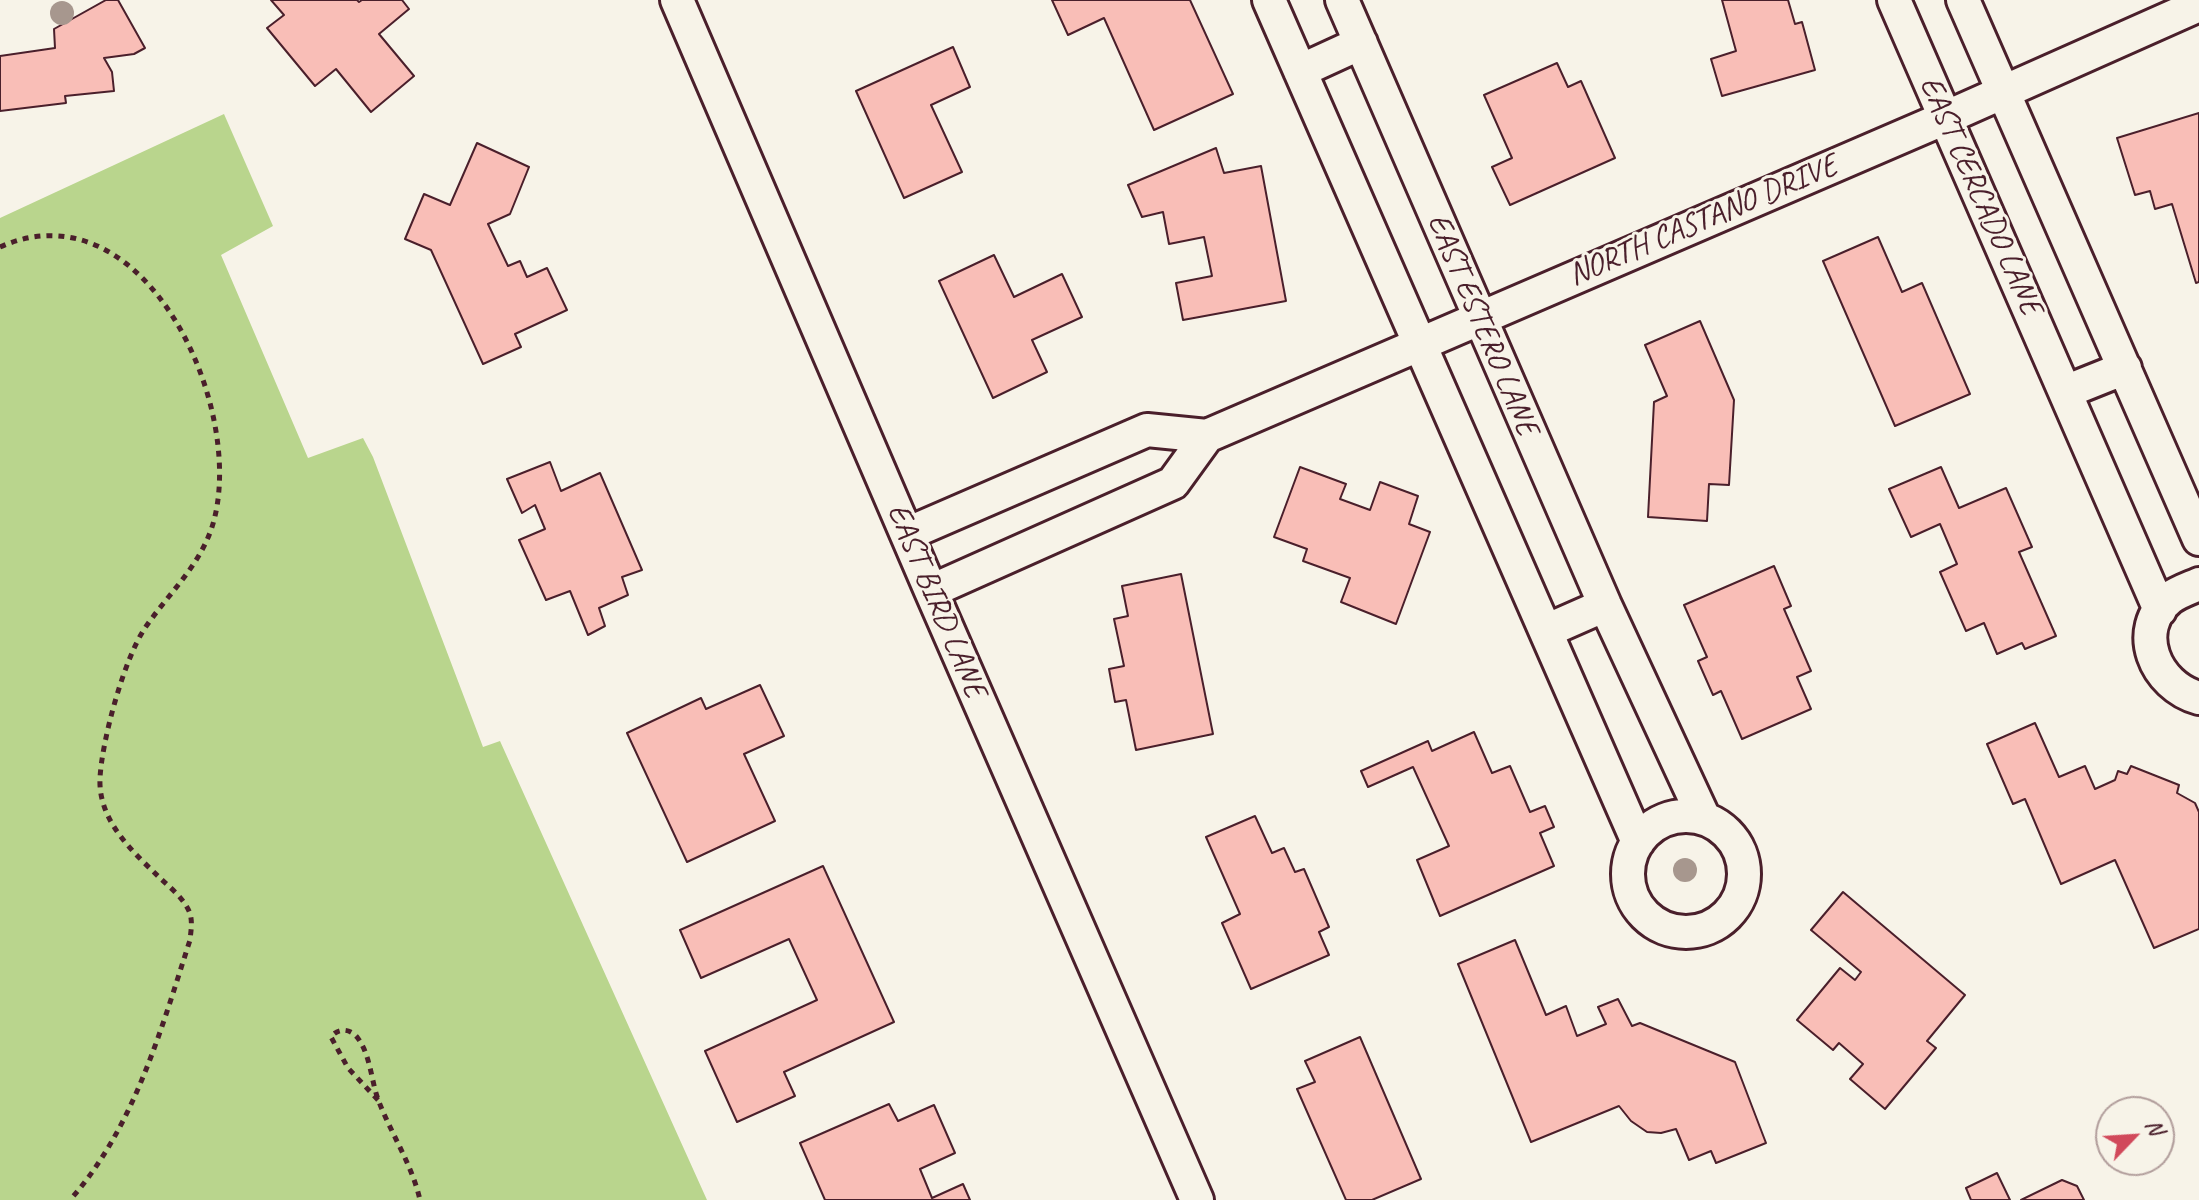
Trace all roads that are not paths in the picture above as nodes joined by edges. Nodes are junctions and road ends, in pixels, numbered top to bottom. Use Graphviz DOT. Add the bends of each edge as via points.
graph roads {
  1 [pos="677,0"];
  2 [pos="1269,0"];
  3 [pos="1342,0"];
  4 [pos="1894,0"];
  5 [pos="1963,0"];
  6 [pos="2199,5"];
  7 [pos="1361,43"];
  8 [pos="1300,71"];
  9 [pos="2003,92"];
  10 [pos="1945,118"];
  11 [pos="1478,318"];
  12 [pos="1421,343"];
  13 [pos="2125,368"];
  14 [pos="2065,392"];
  15 [pos="1207,436"];
  16 [pos="907,534"];
  17 [pos="2199,539"];
  18 [pos="2199,584"];
  19 [pos="931,591"];
  20 [pos="1605,605"];
  21 [pos="2160,610"];
  22 [pos="1546,631"];
  23 [pos="2199,698"];
  24 [pos="1704,818"];
  25 [pos="1638,842"];
  26 [pos="1197,1200"];
  1 -- 16 [label="street, EAST BIRD LANE"];
  2 -- 8 [label="street, EAST ESTERO LANE"];
  3 -- 7 [label="street, EAST ESTERO LANE"];
  4 -- 10 [label="street, EAST CERCADO LANE"];
  5 -- 9 [label="street, EAST CERCADO LANE"];
  6 -- 9 [label="street, NORTH CASTANO DRIVE"];
  7 -- 8 [label="street"];
  7 -- 11 [label="street, EAST ESTERO LANE"];
  8 -- 12 [label="street, EAST ESTERO LANE"];
  9 -- 10 [label="street, NORTH CASTANO DRIVE"];
  9 -- 13 [label="street, EAST CERCADO LANE"];
  10 -- 11 [label="street, NORTH CASTANO DRIVE"];
  10 -- 14 [label="street, EAST CERCADO LANE"];
  11 -- 12 [label="street, NORTH CASTANO DRIVE"];
  11 -- 20 [label="street, EAST ESTERO LANE"];
  12 -- 15 [label="street, NORTH CASTANO DRIVE"];
  12 -- 22 [label="street, EAST ESTERO LANE"];
  13 -- 14 [label="street"];
  13 -- 17 [label="street, EAST CERCADO LANE"];
  14 -- 21 [label="street, EAST CERCADO LANE"];
  15 -- 16 [label="street, NORTH CASTANO DRIVE" via="1147,430"];
  15 -- 19 [label="street" via="1173,483"];
  16 -- 19 [label="street, EAST BIRD LANE"];
  18 -- 21 [label="street" via="2171,597"];
  19 -- 26 [label="street, EAST BIRD LANE"];
  20 -- 22 [label="street"];
  20 -- 24 [label="street, EAST ESTERO LANE"];
  21 -- 23 [label="street" via="2151,642 2154,661 2165,680"];
  22 -- 25 [label="street, EAST ESTERO LANE"];
  24 -- 25 [label="street" via="1660,822"];
  24 -- 25 [label="street" via="1734,841 1744,878 1729,913 1705,928 1677,931 1643,913 1629,879"];
}
